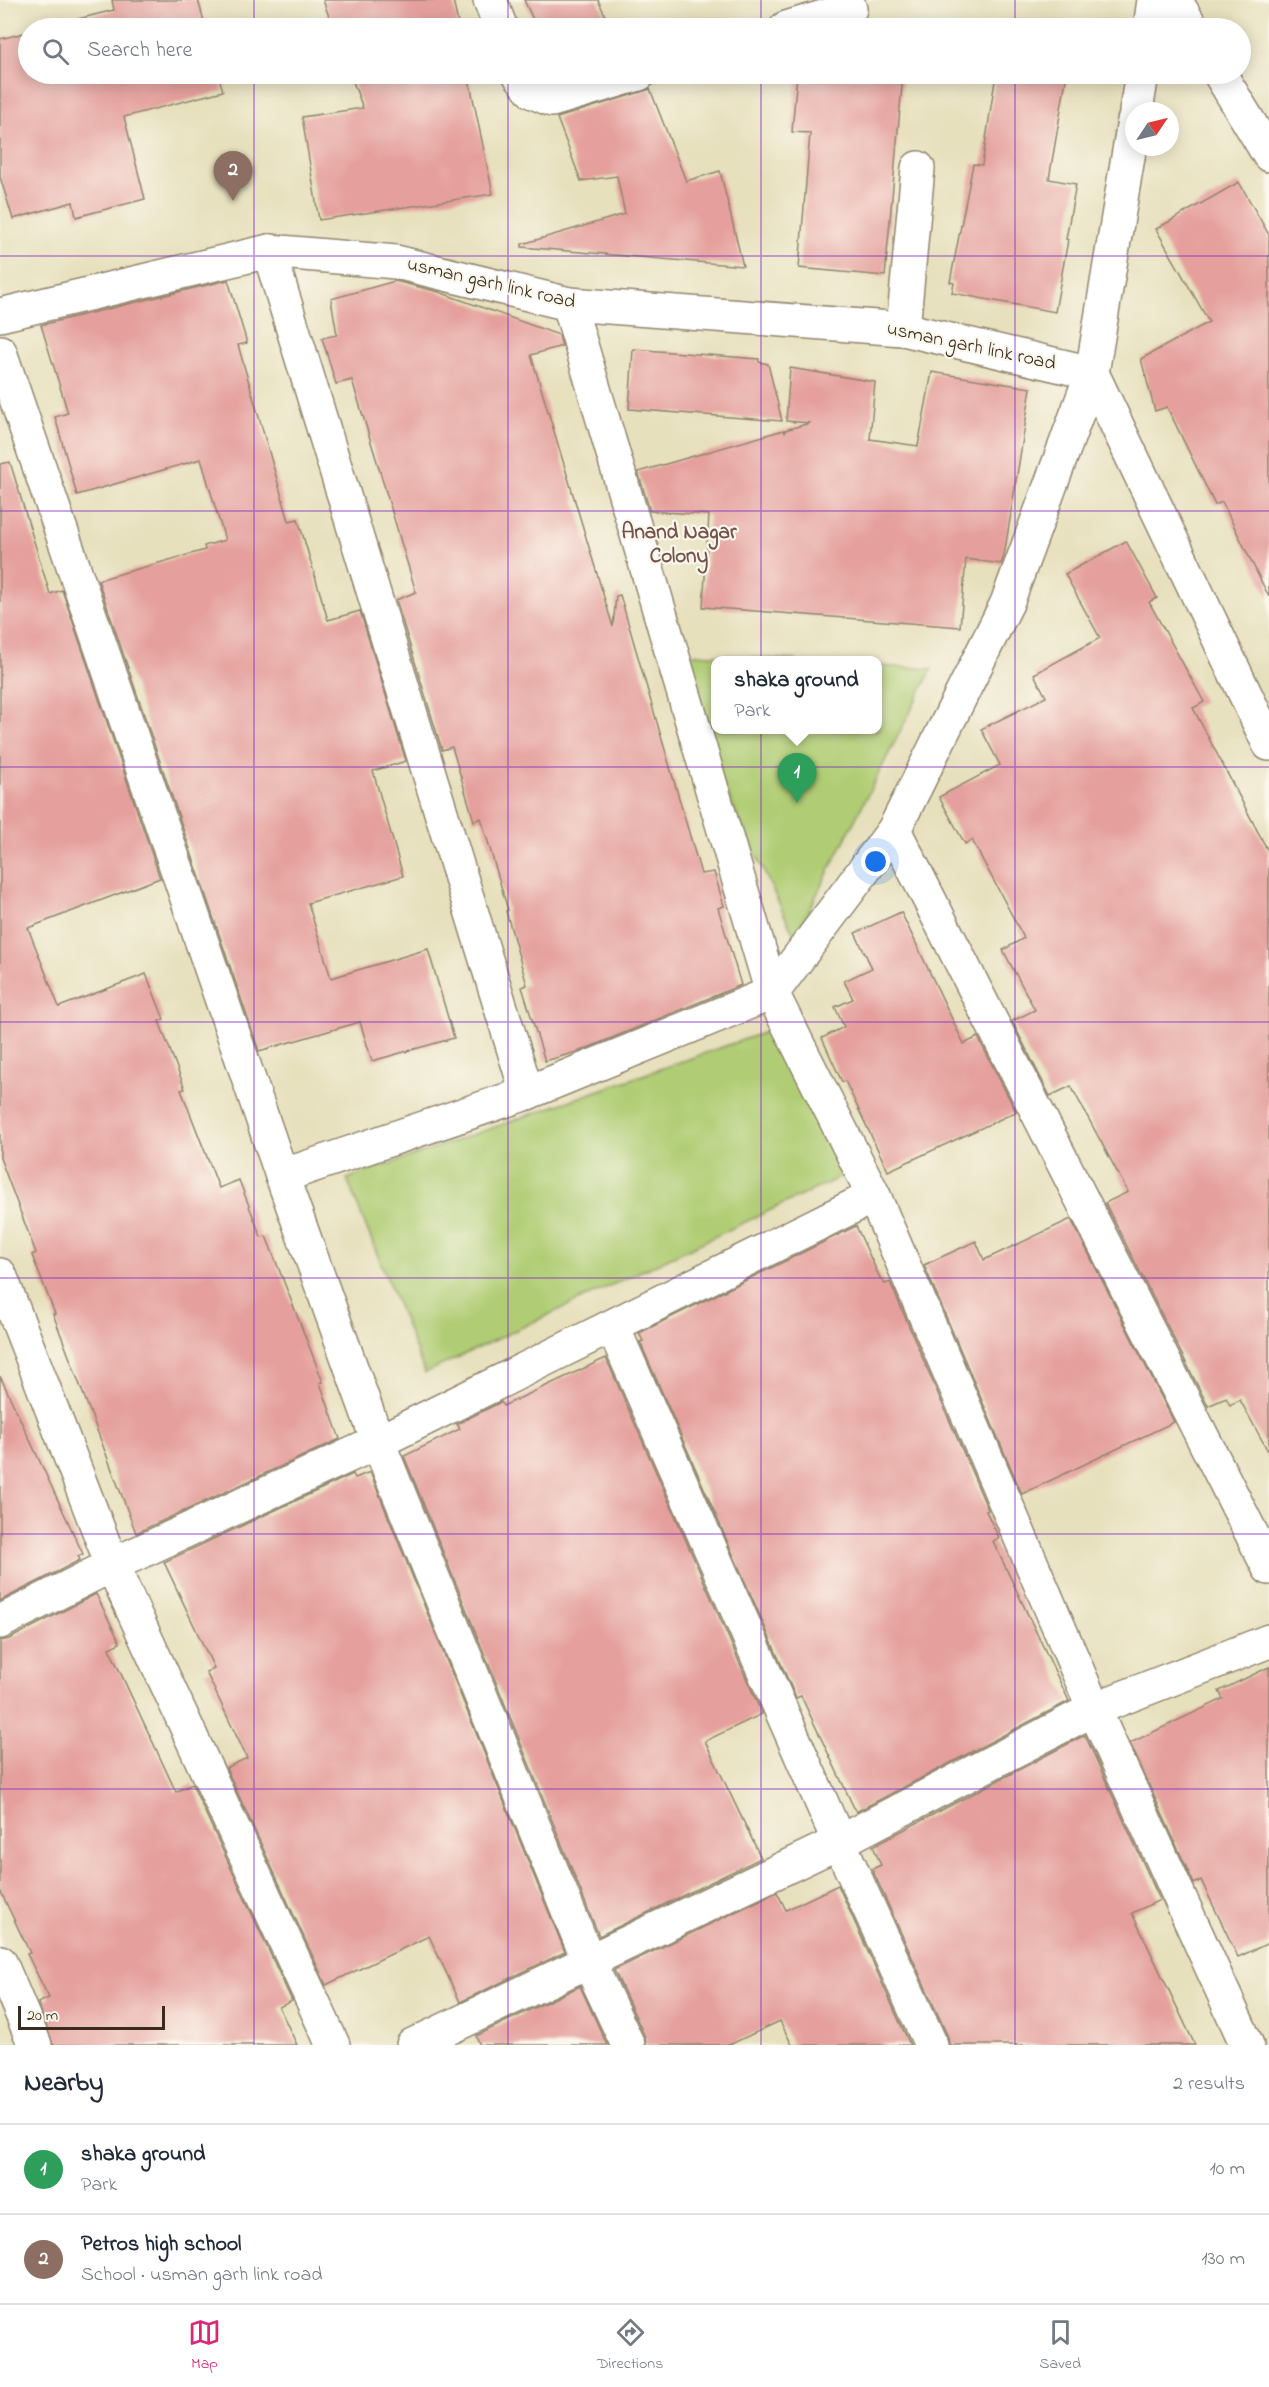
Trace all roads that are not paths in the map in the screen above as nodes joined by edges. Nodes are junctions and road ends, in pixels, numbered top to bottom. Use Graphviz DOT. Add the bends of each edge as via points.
graph roads {
  1 [pos="490,0"];
  2 [pos="847,0"];
  3 [pos="1154,0"];
  4 [pos="1175,0"];
  5 [pos="497,18"];
  6 [pos="820,18"];
  7 [pos="1151,18"];
  8 [pos="1186,18"];
  9 [pos="527,84"];
  10 [pos="606,84"];
  11 [pos="1140,84"];
  12 [pos="1226,84"];
  13 [pos="1137,102"];
  14 [pos="1269,154"];
  15 [pos="1128,156"];
  16 [pos="918,168"];
  17 [pos="269,251"];
  18 [pos="569,304"];
  19 [pos="0,315"];
  20 [pos="903,329"];
  21 [pos="0,352"];
  22 [pos="1092,373"];
  23 [pos="1269,744"];
  24 [pos="894,830"];
  25 [pos="772,993"];
  26 [pos="527,1093"];
  27 [pos="282,1176"];
  28 [pos="874,1196"];
  29 [pos="0,1275"];
  30 [pos="613,1327"];
  31 [pos="378,1442"];
  32 [pos="111,1565"];
  33 [pos="1269,1568"];
  34 [pos="0,1622"];
  35 [pos="1269,1641"];
  36 [pos="1094,1708"];
  37 [pos="838,1842"];
  38 [pos="0,1962"];
  39 [pos="589,1962"];
  40 [pos="35,2045"];
  41 [pos="333,2045"];
  42 [pos="413,2045"];
  43 [pos="628,2045"];
  44 [pos="931,2045"];
  45 [pos="1247,2045"];
  1 -- 5 [label="street"];
  2 -- 6 [label="street" via="850,9"];
  3 -- 7 [label="street"];
  4 -- 8 [label="street"];
  9 -- 10 [label="street" via="533,92 552,100"];
  11 -- 13 [label="street"];
  12 -- 14 [label="street"];
  15 -- 22 [label="street"];
  16 -- 20 [label="street"];
  17 -- 18 [label="street, usman garh link road" via="396,262"];
  17 -- 19 [label="street, usman garh link road"];
  17 -- 26 [label="street"];
  18 -- 20 [label="street, usman garh link road"];
  18 -- 25 [label="street"];
  20 -- 22 [label="street, usman garh link road"];
  21 -- 27 [label="street"];
  22 -- 23 [label="street"];
  22 -- 24 [label="street" via="1007,603"];
  24 -- 25 [label="street"];
  24 -- 33 [label="street"];
  25 -- 26 [label="street"];
  25 -- 28 [label="street"];
  26 -- 27 [label="street"];
  27 -- 31 [label="street"];
  28 -- 30 [label="street"];
  28 -- 36 [label="street"];
  29 -- 32 [label="street"];
  30 -- 31 [label="street"];
  30 -- 37 [label="street"];
  31 -- 32 [label="street"];
  31 -- 39 [label="street"];
  32 -- 34 [label="street"];
  32 -- 41 [label="street"];
  35 -- 36 [label="street"];
  36 -- 37 [label="street"];
  36 -- 45 [label="street"];
  37 -- 39 [label="street"];
  37 -- 44 [label="street"];
  38 -- 40 [label="street"];
  39 -- 42 [label="street"];
  39 -- 43 [label="street"];
}
